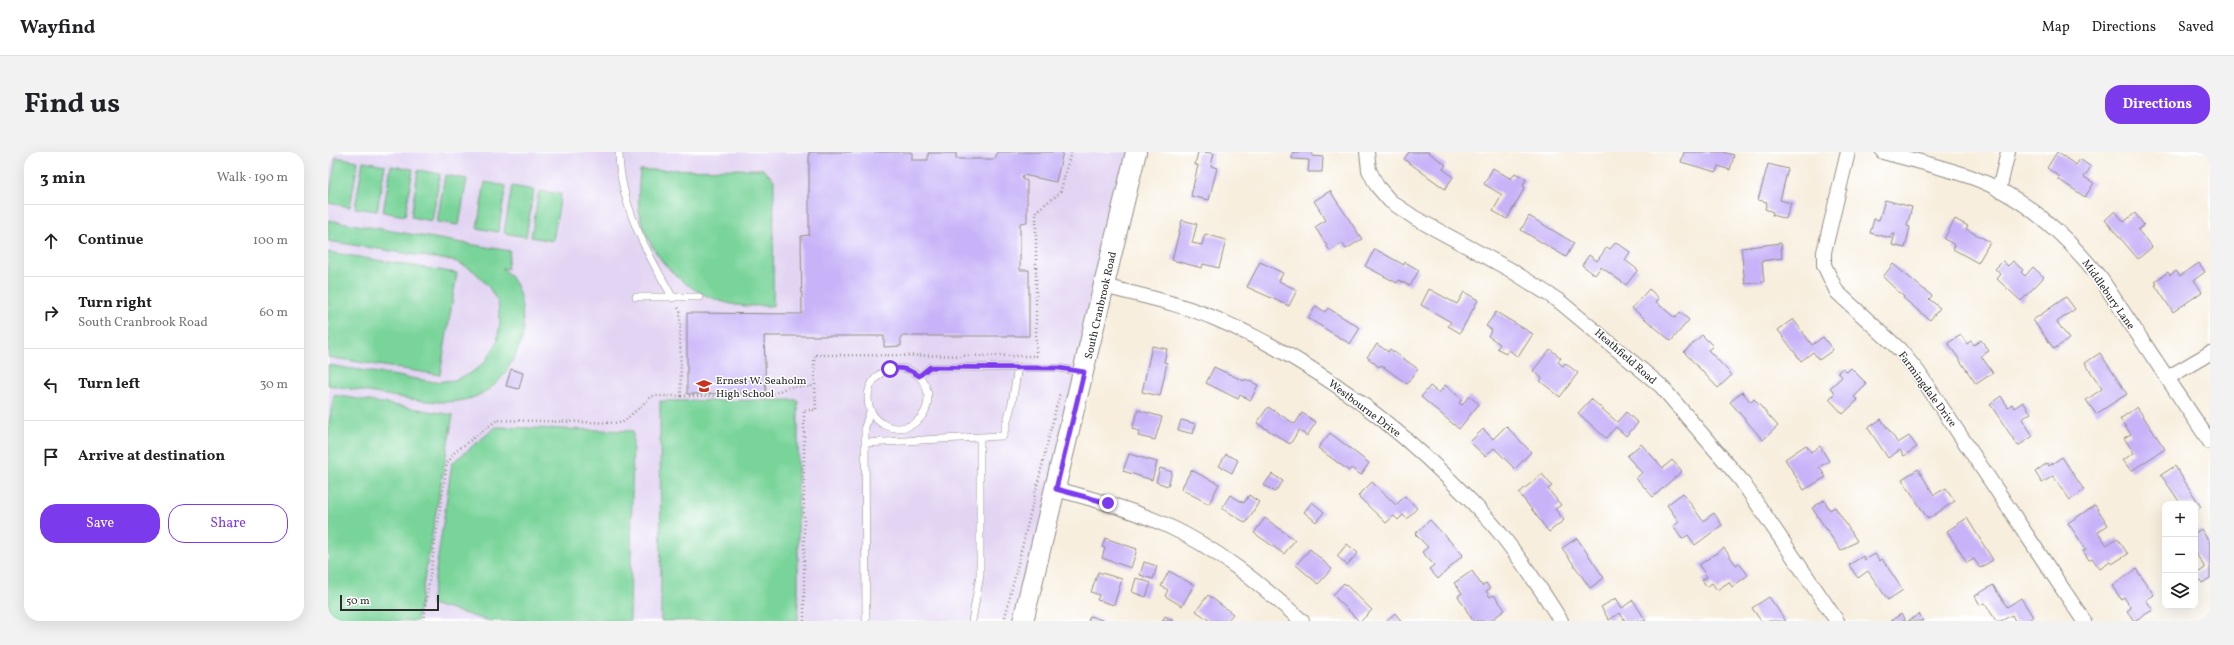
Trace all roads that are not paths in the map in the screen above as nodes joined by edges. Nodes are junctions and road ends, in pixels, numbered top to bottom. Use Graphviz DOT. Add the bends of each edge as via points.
graph roads {
  1 [pos="619,152"];
  2 [pos="1136,152"];
  3 [pos="1366,152"];
  4 [pos="1848,152"];
  5 [pos="1883,152"];
  6 [pos="2008,152"];
  7 [pos="1999,190"];
  8 [pos="1104,286"];
  9 [pos="636,297"];
  10 [pos="699,297"];
  11 [pos="673,298"];
  12 [pos="2210,353"];
  13 [pos="1018,367"];
  14 [pos="1084,372"];
  15 [pos="919,376"];
  16 [pos="2167,378"];
  17 [pos="870,411"];
  18 [pos="980,437"];
  19 [pos="2210,442"];
  20 [pos="865,443"];
  21 [pos="1056,489"];
  22 [pos="866,621"];
  23 [pos="972,621"];
  24 [pos="1023,621"];
  25 [pos="1302,621"];
  26 [pos="1561,621"];
  27 [pos="1837,621"];
  28 [pos="2084,621"];
  1 -- 11 [label="lane" via="619,164 629,203 643,244"];
  2 -- 8 [label="street, South Cranbrook Road"];
  3 -- 27 [label="street, Heathfield Road" via="1369,170 1390,201 1415,218 1509,269 1559,301 1662,386 1741,480"];
  4 -- 28 [label="street, Farmingdale Drive" via="1824,252 1824,265 1830,280 1837,292 1900,350 1918,372"];
  5 -- 7 [label="street, Middlebury Lane" via="1972,177"];
  6 -- 7 [label="street"];
  7 -- 16 [label="street, Middlebury Lane" via="2036,213 2084,257"];
  8 -- 14 [label="street, South Cranbrook Road"];
  8 -- 26 [label="street, Westbourne Drive" via="1158,298 1239,329 1300,361 1356,399 1397,431 1470,500 1502,536"];
  9 -- 11 [label="lane"];
  10 -- 11 [label="lane"];
  12 -- 16 [label="street"];
  13 -- 14 [label="lane" via="1066,368"];
  13 -- 15 [label="lane" via="930,367"];
  13 -- 18 [label="lane" via="1012,402 1002,436"];
  14 -- 21 [label="street, South Cranbrook Road"];
  15 -- 17 [label="lane" via="910,370 900,368 880,373 868,391"];
  15 -- 17 [label="lane" via="928,394 928,403 920,420 902,429 893,428 876,419"];
  16 -- 19 [label="street, Middlebury Lane"];
  17 -- 20 [label="lane" via="865,427"];
  18 -- 20 [label="lane"];
  18 -- 23 [label="lane" via="980,575"];
  20 -- 22 [label="lane"];
  21 -- 24 [label="street, South Cranbrook Road"];
  21 -- 25 [label="street" via="1138,513 1193,538 1225,558"];
}
